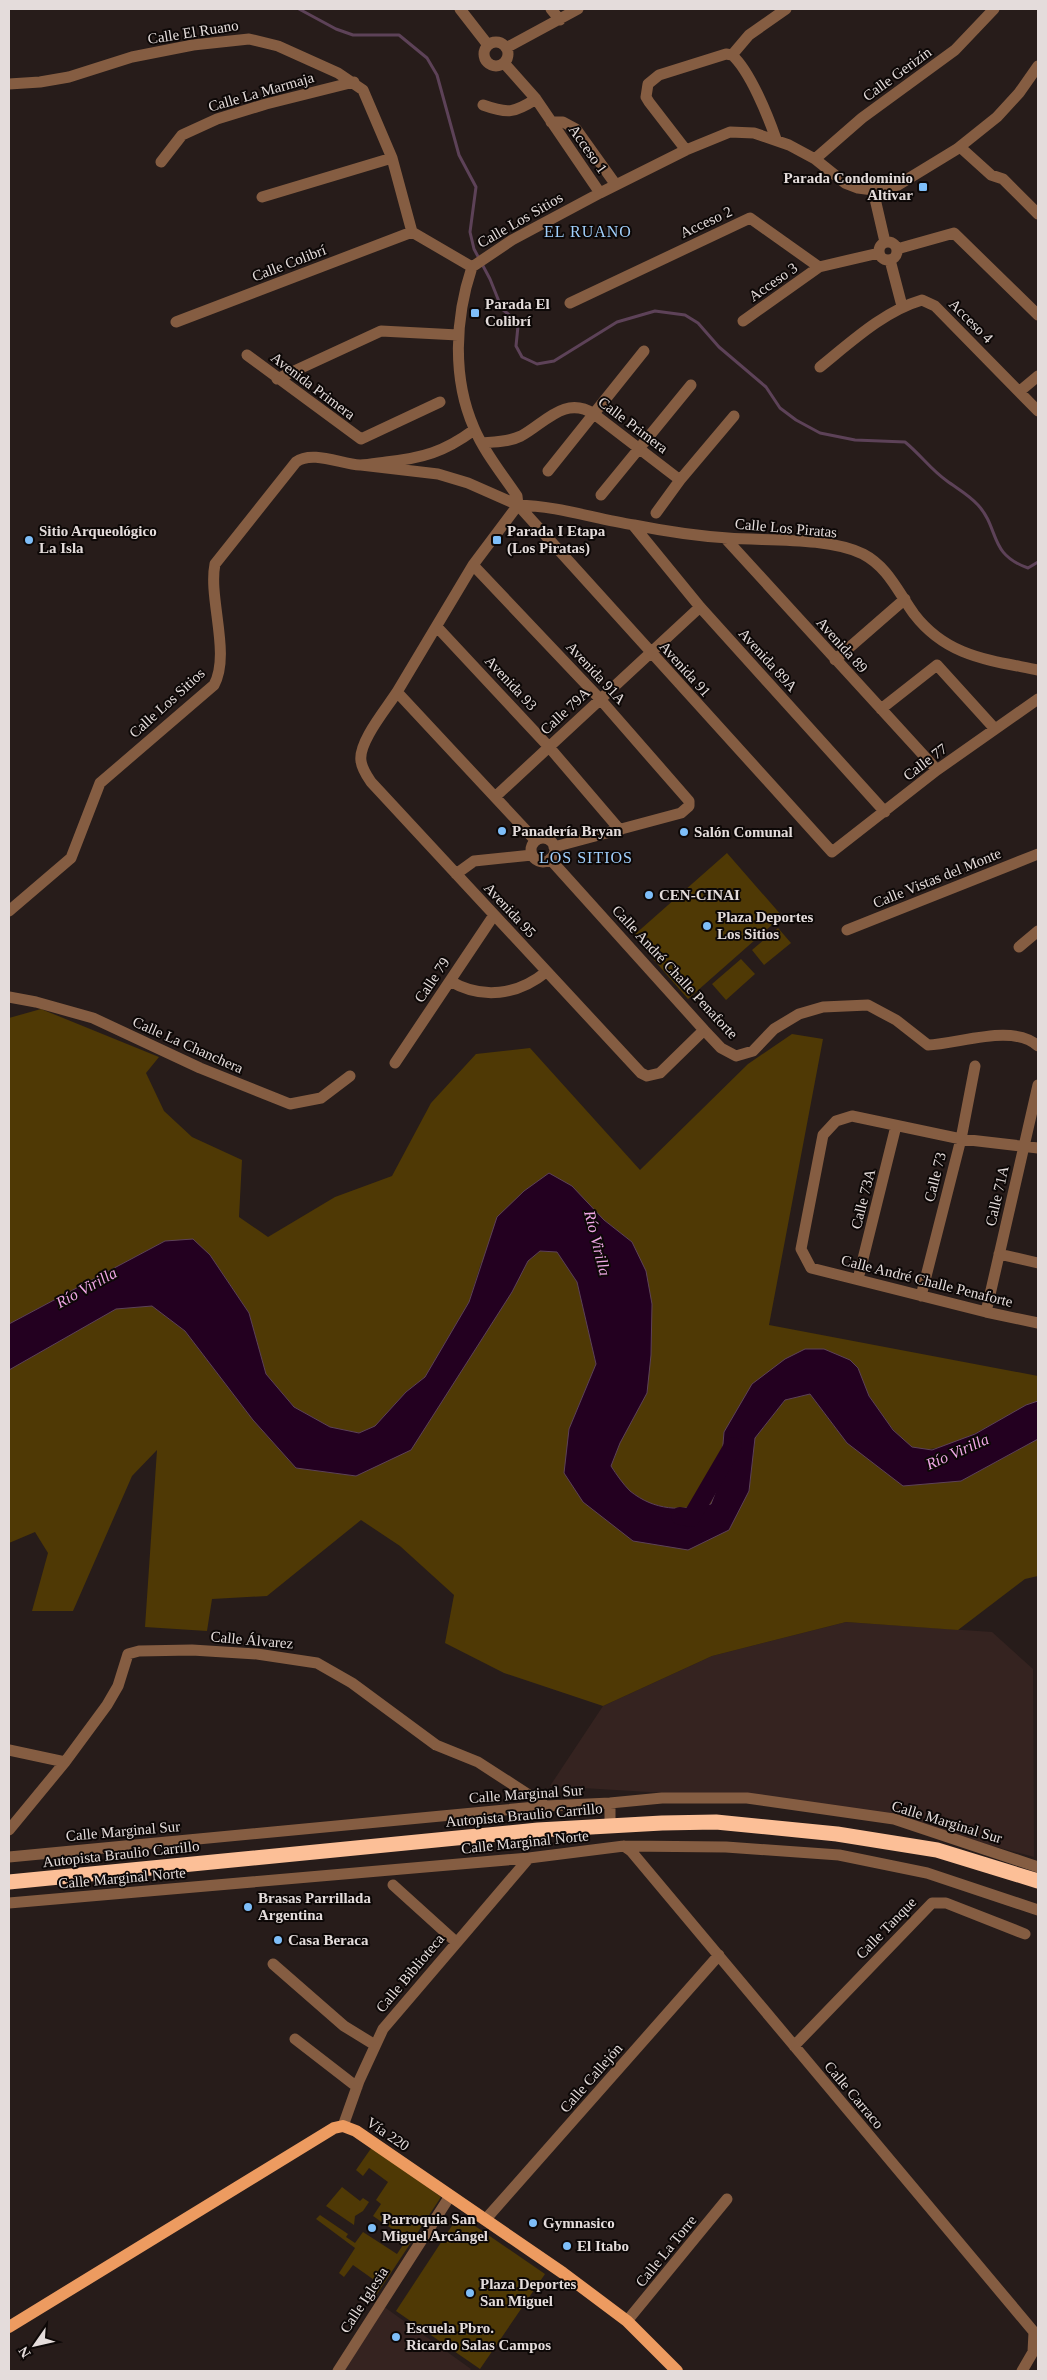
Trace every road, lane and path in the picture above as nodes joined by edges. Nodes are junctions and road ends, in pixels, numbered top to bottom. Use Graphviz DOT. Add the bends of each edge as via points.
graph roads {
  1 [pos="460,9"];
  2 [pos="551,9"];
  3 [pos="578,9"];
  4 [pos="786,9"];
  5 [pos="994,9"];
  6 [pos="560,20"];
  7 [pos="488,46"];
  8 [pos="506,48"];
  9 [pos="732,55"];
  10 [pos="504,63"];
  11 [pos="1038,66"];
  12 [pos="354,82"];
  13 [pos="9,84"];
  14 [pos="536,99"];
  15 [pos="483,106"];
  16 [pos="552,122"];
  17 [pos="776,139"];
  18 [pos="960,146"];
  19 [pos="686,150"];
  20 [pos="392,158"];
  21 [pos="815,160"];
  22 [pos="161,162"];
  23 [pos="616,185"];
  24 [pos="874,190"];
  25 [pos="600,193"];
  26 [pos="262,197"];
  27 [pos="1038,214"];
  28 [pos="412,232"];
  29 [pos="885,242"];
  30 [pos="897,249"];
  31 [pos="878,254"];
  32 [pos="890,260"];
  33 [pos="472,266"];
  34 [pos="819,267"];
  35 [pos="570,303"];
  36 [pos="902,306"];
  37 [pos="1038,316"];
  38 [pos="743,321"];
  39 [pos="176,322"];
  40 [pos="458,335"];
  41 [pos="644,351"];
  42 [pos="247,355"];
  43 [pos="820,367"];
  44 [pos="1038,376"];
  45 [pos="277,379"];
  46 [pos="690,384"];
  47 [pos="1020,391"];
  48 [pos="440,402"];
  49 [pos="1038,411"];
  50 [pos="594,414"];
  51 [pos="734,416"];
  52 [pos="474,430"];
  53 [pos="482,443"];
  54 [pos="638,447"];
  55 [pos="361,465"];
  56 [pos="548,471"];
  57 [pos="680,480"];
  58 [pos="601,495"];
  59 [pos="518,505"];
  60 [pos="656,513"];
  61 [pos="633,526"];
  62 [pos="726,538"];
  63 [pos="473,565"];
  64 [pos="906,599"];
  65 [pos="700,607"];
  66 [pos="436,627"];
  67 [pos="650,653"];
  68 [pos="835,660"];
  69 [pos="1038,670"];
  70 [pos="398,692"];
  71 [pos="1038,699"];
  72 [pos="600,700"];
  73 [pos="881,709"];
  74 [pos="996,729"];
  75 [pos="549,747"];
  76 [pos="937,770"];
  77 [pos="495,797"];
  78 [pos="885,812"];
  79 [pos="620,830"];
  80 [pos="535,840"];
  81 [pos="554,847"];
  82 [pos="832,852"];
  83 [pos="532,854"];
  84 [pos="1038,854"];
  85 [pos="550,859"];
  86 [pos="456,874"];
  87 [pos="9,911"];
  88 [pos="494,915"];
  89 [pos="847,930"];
  90 [pos="1038,931"];
  91 [pos="1018,947"];
  92 [pos="546,972"];
  93 [pos="450,980"];
  94 [pos="9,997"];
  95 [pos="704,1030"];
  96 [pos="1038,1046"];
  97 [pos="395,1063"];
  98 [pos="975,1066"];
  99 [pos="350,1076"];
  100 [pos="1038,1086"];
  101 [pos="896,1126"];
  102 [pos="960,1139"];
  103 [pos="1024,1146"];
  104 [pos="1038,1148"];
  105 [pos="999,1254"];
  106 [pos="1038,1263"];
  107 [pos="858,1279"];
  108 [pos="921,1296"];
  109 [pos="986,1312"];
  110 [pos="1038,1323"];
  111 [pos="9,1750"];
  112 [pos="65,1762"];
  113 [pos="610,1803"];
  114 [pos="546,1806"];
  115 [pos="610,1826"];
  116 [pos="9,1830"];
  117 [pos="624,1846"];
  118 [pos="9,1857"];
  119 [pos="529,1858"];
  120 [pos="1038,1868"];
  121 [pos="1038,1881"];
  122 [pos="9,1882"];
  123 [pos="393,1885"];
  124 [pos="9,1902"];
  125 [pos="1038,1910"];
  126 [pos="1025,1934"];
  127 [pos="456,1942"];
  128 [pos="718,1955"];
  129 [pos="273,1964"];
  130 [pos="295,2039"];
  131 [pos="375,2045"];
  132 [pos="794,2046"];
  133 [pos="357,2087"];
  134 [pos="343,2126"];
  135 [pos="450,2196"];
  136 [pos="727,2199"];
  137 [pos="485,2220"];
  138 [pos="627,2321"];
  139 [pos="9,2328"];
  140 [pos="1036,2333"];
  141 [pos="338,2371"];
  142 [pos="677,2371"];
  143 [pos="1022,2371"];
  1 -- 7 [label="street"];
  2 -- 6 [label="street"];
  3 -- 6 [label="street"];
  4 -- 9 [label="street" via="749,35"];
  5 -- 21 [label="street, Calle Gerizín" via="955,50 862,118"];
  6 -- 8 [label="street"];
  7 -- 8 [label="street" via="499,43"];
  7 -- 10 [label="street" via="484,53 486,61 492,66"];
  8 -- 10 [label="street" via="508,56"];
  9 -- 17 [label="street" via="743,68"];
  9 -- 19 [label="street" via="699,61 659,75 648,84 646,97"];
  10 -- 14 [label="street, Acceso 1"];
  11 -- 18 [label="street, Calle Los Sitios" via="1002,111"];
  12 -- 13 [label="street, Calle El Ruano" via="278,46 249,39 192,45 69,76"];
  12 -- 20 [label="street, Calle El Ruano" via="368,97"];
  12 -- 22 [label="street, Calle La Marmaja" via="217,119 182,135"];
  14 -- 15 [label="street" via="515,112 501,112"];
  14 -- 16 [label="street, Acceso 1"];
  16 -- 23 [label="street, Acceso 1" via="562,122 576,129"];
  16 -- 25 [label="street, Acceso 1"];
  17 -- 19 [label="street, Calle Los Sitios" via="754,133 730,132"];
  17 -- 21 [label="street, Calle Los Sitios"];
  18 -- 24 [label="street, Calle Los Sitios" via="898,185"];
  18 -- 27 [label="street" via="991,175 1003,179"];
  19 -- 23 [label="street, Calle Los Sitios"];
  20 -- 26 [label="street"];
  20 -- 28 [label="street, Calle El Ruano"];
  21 -- 24 [label="street, Calle Los Sitios" via="845,183"];
  23 -- 25 [label="street, Calle Los Sitios"];
  24 -- 29 [label="street"];
  25 -- 33 [label="street, Calle Los Sitios" via="512,240"];
  28 -- 33 [label="street"];
  28 -- 39 [label="street, Calle Colibrí"];
  29 -- 30 [label="street" via="891,242"];
  29 -- 31 [label="street" via="880,245"];
  30 -- 32 [label="street" via="895,257"];
  30 -- 37 [label="street" via="954,233"];
  31 -- 32 [label="street"];
  31 -- 34 [label="street"];
  32 -- 36 [label="street"];
  33 -- 40 [label="street, Calle Los Sitios"];
  34 -- 35 [label="street, Acceso 2" via="750,218"];
  34 -- 38 [label="street, Acceso 3"];
  36 -- 43 [label="street, Acceso 4"];
  36 -- 47 [label="street, Acceso 4" via="922,300 935,306"];
  40 -- 45 [label="street" via="381,331"];
  40 -- 52 [label="street, Calle Los Sitios" via="465,406"];
  41 -- 50 [label="street"];
  42 -- 45 [label="street, Avenida Primera"];
  44 -- 47 [label="street"];
  45 -- 48 [label="street, Avenida Primera" via="361,438"];
  46 -- 54 [label="street"];
  47 -- 49 [label="street, Acceso 4"];
  50 -- 53 [label="street, Calle Primera" via="586,408 569,408 550,415 512,440"];
  50 -- 54 [label="street, Calle Primera"];
  50 -- 56 [label="street"];
  51 -- 57 [label="street"];
  52 -- 53 [label="street"];
  52 -- 55 [label="street, Calle Los Sitios" via="447,449 416,459"];
  53 -- 59 [label="street" via="518,496"];
  54 -- 57 [label="street, Calle Primera"];
  54 -- 58 [label="street"];
  55 -- 59 [label="street" via="438,474 468,482"];
  55 -- 87 [label="street, Calle Los Sitios" via="314,458 299,460 230,543 215,568 220,647 218,678 214,685 105,777 97,787 71,858"];
  57 -- 60 [label="street"];
  59 -- 61 [label="street, Calle Los Piratas" via="543,506"];
  59 -- 63 [label="street"];
  59 -- 67 [label="street, Avenida 91"];
  61 -- 62 [label="street, Calle Los Piratas"];
  61 -- 65 [label="street, Avenida 89A"];
  62 -- 64 [label="street, Calle Los Piratas" via="824,544 851,549 876,563"];
  62 -- 68 [label="street, Avenida 89"];
  63 -- 66 [label="street"];
  63 -- 72 [label="street, Avenida 91A"];
  64 -- 68 [label="street"];
  64 -- 69 [label="street, Calle Los Piratas" via="914,613 938,638 974,657"];
  65 -- 67 [label="street, Calle 79A"];
  65 -- 78 [label="street, Avenida 89A"];
  66 -- 70 [label="street"];
  66 -- 75 [label="street, Avenida 93"];
  67 -- 72 [label="street, Calle 79A"];
  67 -- 82 [label="street, Avenida 91"];
  68 -- 73 [label="street, Avenida 89"];
  70 -- 77 [label="street"];
  70 -- 86 [label="street, Avenida 95" via="365,743 361,762 371,782"];
  71 -- 74 [label="street, Calle 77"];
  72 -- 75 [label="street, Calle 79A"];
  72 -- 79 [label="street, Avenida 91A" via="686,796 689,806 681,812"];
  73 -- 74 [label="street" via="937,665"];
  73 -- 76 [label="street, Avenida 89"];
  74 -- 76 [label="street, Calle 77"];
  75 -- 77 [label="street, Calle 79A"];
  75 -- 79 [label="street, Avenida 93"];
  76 -- 78 [label="street, Calle 77"];
  77 -- 80 [label="street"];
  78 -- 82 [label="street, Calle 77"];
  79 -- 81 [label="street"];
  80 -- 81 [label="street" via="549,839"];
  80 -- 83 [label="street"];
  81 -- 85 [label="street"];
  83 -- 85 [label="street" via="538,861"];
  83 -- 86 [label="street" via="474,861"];
  84 -- 89 [label="street, Calle Vistas del Monte"];
  85 -- 95 [label="street, Calle André Challe Penaforte"];
  86 -- 88 [label="street, Avenida 95"];
  88 -- 92 [label="street, Avenida 95"];
  88 -- 93 [label="street, Calle 79"];
  90 -- 91 [label="street"];
  92 -- 93 [label="street" via="524,987 501,992 472,991"];
  92 -- 95 [label="street, Avenida 95" via="635,1068 647,1076 660,1073"];
  93 -- 97 [label="street, Calle 79"];
  94 -- 99 [label="street, Calle La Chanchera" via="93,1018 200,1068 290,1104 321,1098"];
  95 -- 96 [label="street, Calle André Challe Penaforte" via="721,1048 736,1056 753,1051 774,1029 799,1014 823,1007 868,1005 896,1020 928,1045 949,1044 980,1036 1008,1036 1030,1039"];
  98 -- 102 [label="street, Calle 73"];
  100 -- 103 [label="street, Calle 71A"];
  101 -- 102 [label="street, Calle André Challe Penaforte"];
  101 -- 107 [label="street, Calle 73A"];
  101 -- 107 [label="street, Calle André Challe Penaforte" via="852,1116 836,1121 823,1135 801,1249 811,1268"];
  102 -- 103 [label="street, Calle André Challe Penaforte"];
  102 -- 108 [label="street, Calle 73"];
  103 -- 104 [label="street, Calle André Challe Penaforte"];
  103 -- 105 [label="street, Calle 71A"];
  105 -- 106 [label="street"];
  105 -- 109 [label="street, Calle 71A"];
  107 -- 108 [label="street, Calle André Challe Penaforte"];
  108 -- 109 [label="street, Calle André Challe Penaforte"];
  109 -- 110 [label="street, Calle André Challe Penaforte"];
  111 -- 112 [label="street"];
  112 -- 114 [label="street, Calle Álvarez" via="108,1705 128,1654 192,1650 257,1654 308,1660 329,1669 436,1745 478,1762"];
  112 -- 116 [label="street, Calle Álvarez"];
  113 -- 114 [label="street, Calle Marginal Sur"];
  113 -- 115 [label="street"];
  113 -- 120 [label="street, Calle Marginal Sur" via="662,1798 747,1798 894,1819"];
  114 -- 118 [label="street, Calle Marginal Sur"];
  115 -- 121 [label="highway, Autopista Braulio Carrillo" via="716,1822 837,1834 937,1850"];
  115 -- 122 [label="highway, Autopista Braulio Carrillo" via="528,1831"];
  117 -- 119 [label="street, Calle Marginal Norte"];
  117 -- 125 [label="street, Calle Marginal Norte" via="726,1847 839,1855 927,1873"];
  117 -- 128 [label="street, Calle Carraco"];
  119 -- 124 [label="street, Calle Marginal Norte"];
  119 -- 127 [label="street, Calle Biblioteca"];
  123 -- 127 [label="street"];
  126 -- 132 [label="street, Calle Tanque" via="946,1903 932,1903"];
  127 -- 131 [label="street, Calle Biblioteca" via="388,2022"];
  128 -- 132 [label="street, Calle Carraco"];
  128 -- 137 [label="street, Calle Callejón"];
  129 -- 131 [label="street" via="344,2026"];
  130 -- 133 [label="street"];
  131 -- 133 [label="street, Calle Biblioteca"];
  132 -- 140 [label="street, Calle Carraco"];
  133 -- 134 [label="street, Calle Biblioteca"];
  134 -- 135 [label="main road, Vía 220" via="356,2131"];
  134 -- 139 [label="main road, Vía 220" via="334,2128 269,2167"];
  135 -- 137 [label="main road, Vía 220"];
  135 -- 141 [label="street, Calle Iglesia"];
  136 -- 138 [label="street, Calle La Torre"];
  137 -- 138 [label="main road, Vía 220"];
  138 -- 142 [label="main road, Vía 220"];
  140 -- 143 [label="street, Calle Carraco" via="1033,2352"];
}
